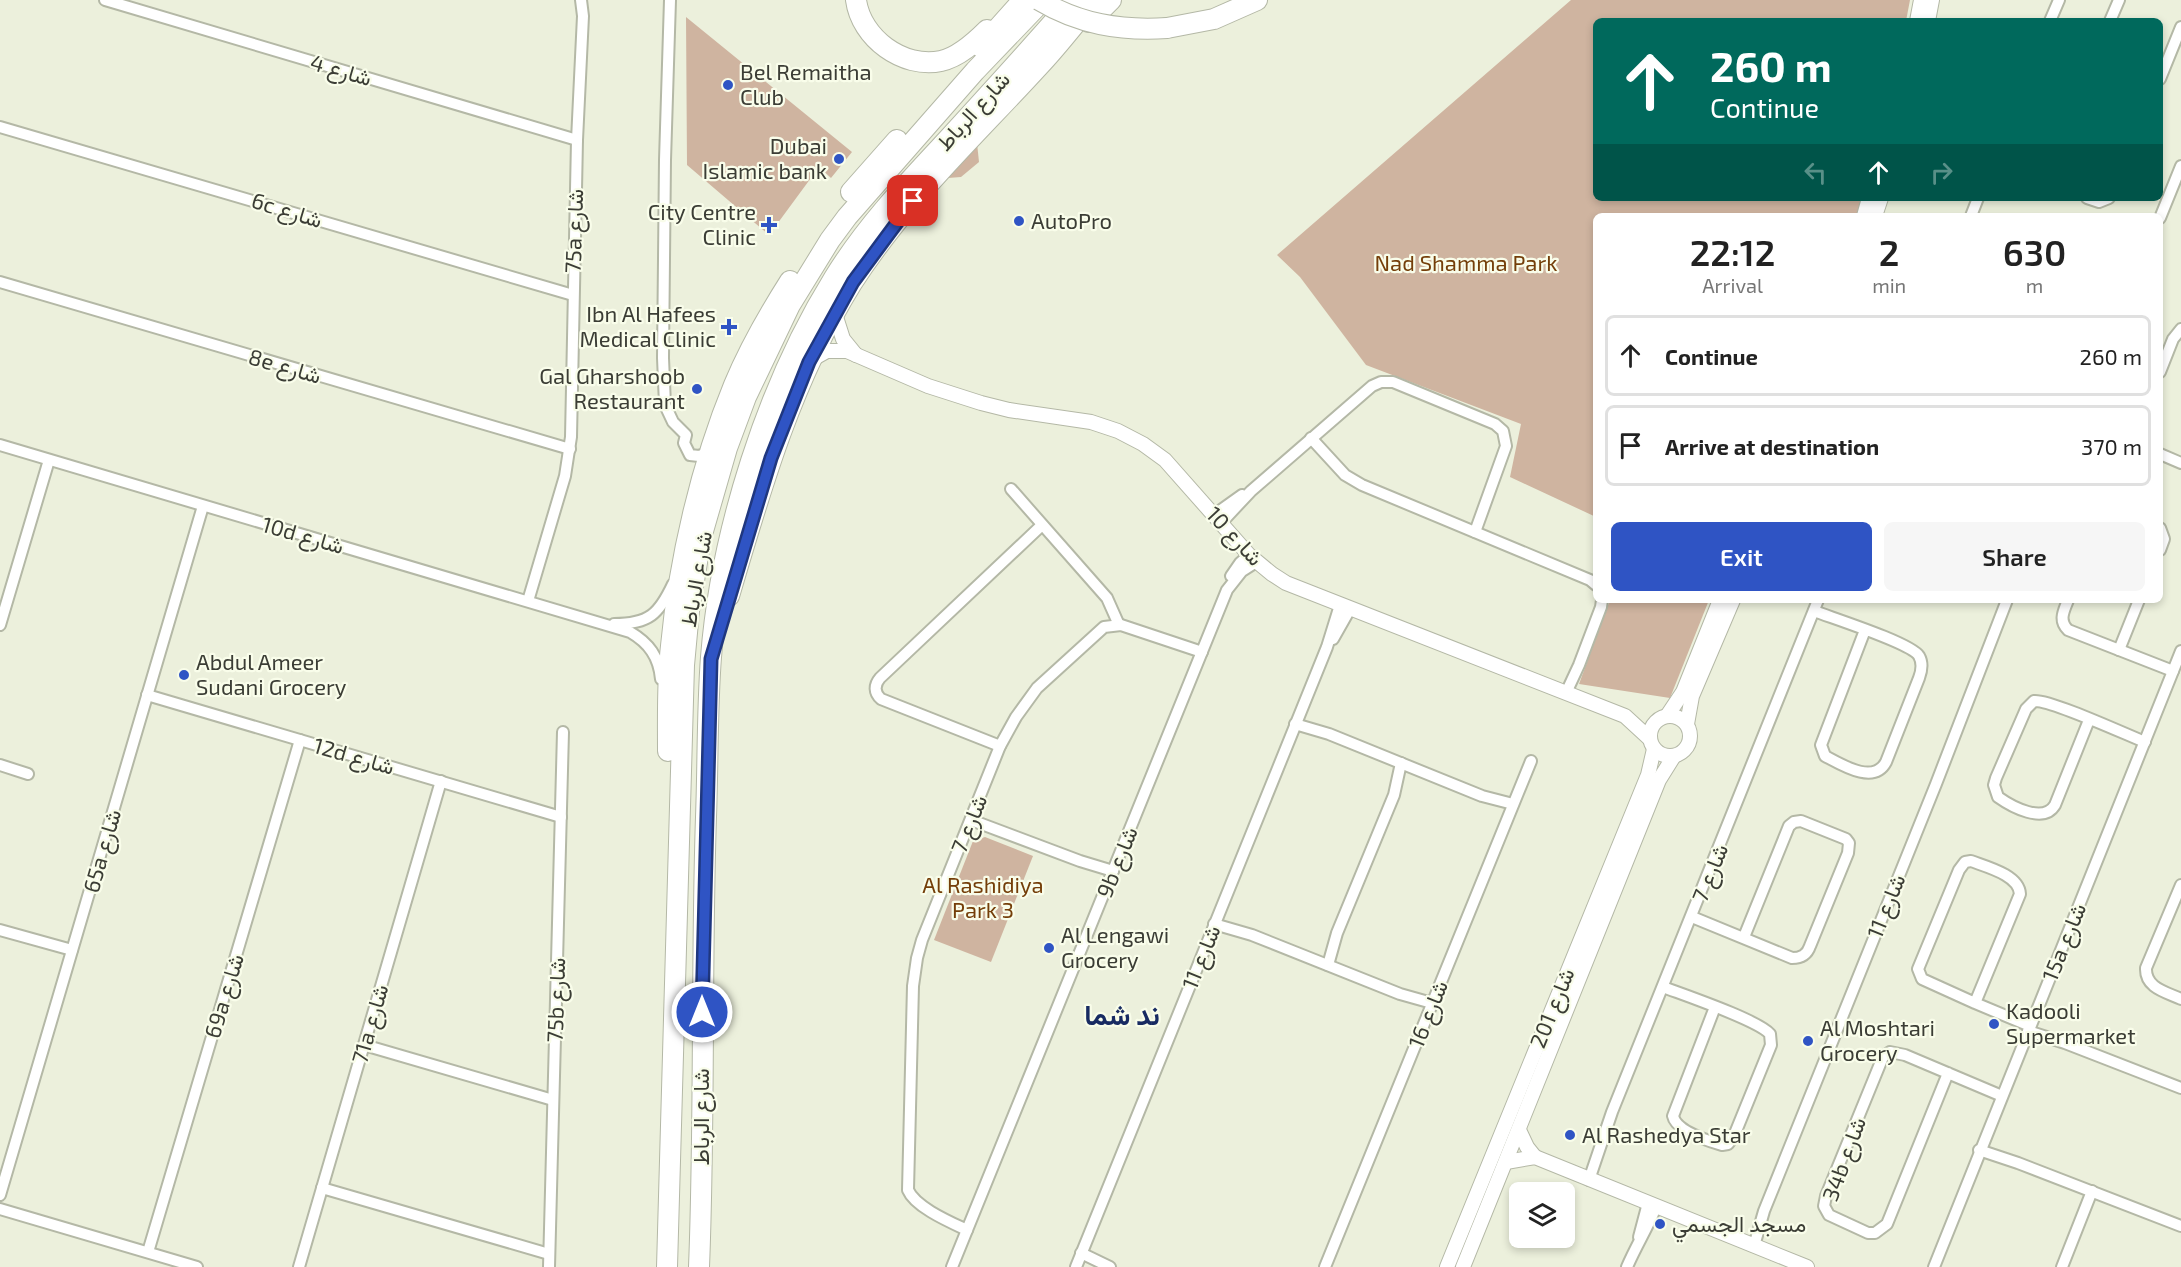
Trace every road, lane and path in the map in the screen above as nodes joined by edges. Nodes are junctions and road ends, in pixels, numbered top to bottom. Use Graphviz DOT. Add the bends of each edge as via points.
graph roads {
  1 [pos="105,0"];
  2 [pos="581,0"];
  3 [pos="670,0"];
  4 [pos="856,0"];
  5 [pos="1021,0"];
  6 [pos="1041,0"];
  7 [pos="1073,0"];
  8 [pos="1095,0"];
  9 [pos="1111,0"];
  10 [pos="1257,0"];
  11 [pos="1921,0"];
  12 [pos="1932,0"];
  13 [pos="2059,0"];
  14 [pos="2118,0"];
  15 [pos="1918,18"];
  16 [pos="1929,18"];
  17 [pos="2051,18"];
  18 [pos="2111,18"];
  19 [pos="2181,27"];
  20 [pos="1044,60"];
  21 [pos="2163,72"];
  22 [pos="0,127"];
  23 [pos="577,140"];
  24 [pos="2181,166"];
  25 [pos="2162,213"];
  26 [pos="0,282"];
  27 [pos="573,295"];
  28 [pos="835,314"];
  29 [pos="2181,329"];
  30 [pos="856,355"];
  31 [pos="809,362"];
  32 [pos="2163,364"];
  33 [pos="1313,436"];
  34 [pos="0,445"];
  35 [pos="570,449"];
  36 [pos="711,452"];
  37 [pos="2163,455"];
  38 [pos="49,459"];
  39 [pos="2181,463"];
  40 [pos="1011,489"];
  41 [pos="203,506"];
  42 [pos="1217,519"];
  43 [pos="1042,525"];
  44 [pos="1473,531"];
  45 [pos="1253,558"];
  46 [pos="682,565"];
  47 [pos="1593,582"];
  48 [pos="1107,598"];
  49 [pos="528,601"];
  50 [pos="1602,603"];
  51 [pos="1719,603"];
  52 [pos="1732,603"];
  53 [pos="1817,603"];
  54 [pos="2006,603"];
  55 [pos="2067,603"];
  56 [pos="2138,603"];
  57 [pos="1345,607"];
  58 [pos="2,609"];
  59 [pos="1814,611"];
  60 [pos="605,624"];
  61 [pos="0,625"];
  62 [pos="1119,625"];
  63 [pos="1108,626"];
  64 [pos="1865,630"];
  65 [pos="2119,650"];
  66 [pos="2181,651"];
  67 [pos="1201,656"];
  68 [pos="711,659"];
  69 [pos="2173,671"];
  70 [pos="1570,694"];
  71 [pos="147,695"];
  72 [pos="1625,716"];
  73 [pos="1664,716"];
  74 [pos="1297,720"];
  75 [pos="2089,720"];
  76 [pos="1687,724"];
  77 [pos="668,731"];
  78 [pos="563,732"];
  79 [pos="300,740"];
  80 [pos="2145,742"];
  81 [pos="1652,744"];
  82 [pos="1000,746"];
  83 [pos="1674,756"];
  84 [pos="1531,761"];
  85 [pos="0,765"];
  86 [pos="1406,765"];
  87 [pos="28,774"];
  88 [pos="441,782"];
  89 [pos="1512,808"];
  90 [pos="972,816"];
  91 [pos="561,817"];
  92 [pos="1112,874"];
  93 [pos="2181,885"];
  94 [pos="676,916"];
  95 [pos="1692,917"];
  96 [pos="1216,919"];
  97 [pos="0,930"];
  98 [pos="1744,937"];
  99 [pos="72,950"];
  100 [pos="1325,964"];
  101 [pos="1663,987"];
  102 [pos="2181,999"];
  103 [pos="1975,1003"];
  104 [pos="1431,1007"];
  105 [pos="1715,1007"];
  106 [pos="2030,1027"];
  107 [pos="364,1045"];
  108 [pos="1948,1073"];
  109 [pos="2181,1088"];
  110 [pos="2001,1095"];
  111 [pos="553,1100"];
  112 [pos="1519,1130"];
  113 [pos="1981,1147"];
  114 [pos="1535,1157"];
  115 [pos="1506,1162"];
  116 [pos="1586,1178"];
  117 [pos="322,1188"];
  118 [pos="2092,1191"];
  119 [pos="0,1195"];
  120 [pos="1652,1205"];
  121 [pos="0,1209"];
  122 [pos="701,1221"];
  123 [pos="968,1226"];
  124 [pos="2181,1226"];
  125 [pos="1750,1244"];
  126 [pos="148,1252"];
  127 [pos="549,1254"];
  128 [pos="1078,1260"];
  129 [pos="666,1263"];
  130 [pos="197,1267"];
  131 [pos="298,1267"];
  132 [pos="549,1267"];
  133 [pos="699,1267"];
  134 [pos="707,1267"];
  135 [pos="952,1267"];
  136 [pos="1096,1267"];
  137 [pos="1110,1267"];
  138 [pos="1325,1267"];
  139 [pos="1447,1267"];
  140 [pos="1463,1267"];
  141 [pos="1628,1267"];
  142 [pos="1807,1267"];
  143 [pos="1934,1267"];
  144 [pos="2062,1267"];
  1 -- 23 [label="street, شارع 4"];
  2 -- 23 [label="street, 75a شارع"];
  3 -- 36 [label="street" via="665,405 686,435 684,443 690,454"];
  4 -- 5 [label="highway" via="866,28 880,44 898,56 919,62 941,61 959,53"];
  5 -- 36 [label="highway" via="872,167 809,250 766,319 739,376"];
  6 -- 10 [label="highway, bridge" via="1102,26 1133,29 1167,28 1214,19"];
  6 -- 94 [label="highway, شارع الرباط" via="847,217 790,305 746,397 701,538 689,610"];
  7 -- 68 [label="highway, شارع الرباط" via="883,210 847,257 818,305 782,380 743,488 722,572"];
  8 -- 20 [label="highway"];
  9 -- 20 [label="highway" via="1069,42"];
  11 -- 15 [label="street"];
  12 -- 16 [label="street"];
  13 -- 17 [label="street"];
  14 -- 18 [label="street"];
  19 -- 21 [label="street"];
  20 -- 28 [label="highway" via="904,211"];
  22 -- 27 [label="street, 6c شارع"];
  23 -- 27 [label="street, 75a شارع"];
  24 -- 25 [label="street"];
  26 -- 35 [label="street, 8e شارع"];
  27 -- 35 [label="street, 75a شارع"];
  28 -- 30 [label="street" via="843,339"];
  28 -- 31 [label="highway"];
  29 -- 32 [label="street"];
  30 -- 31 [label="street, شارع 10" via="827,351"];
  30 -- 42 [label="street, شارع 10" via="920,383 981,403 1118,431 1165,460"];
  31 -- 68 [label="highway" via="771,458"];
  33 -- 42 [label="street"];
  33 -- 44 [label="street" via="1345,475"];
  33 -- 44 [label="street" via="1381,382 1393,382 1495,424 1503,431 1506,446"];
  34 -- 38 [label="street, 10d شارع"];
  35 -- 49 [label="street, 75a شارع"];
  36 -- 46 [label="highway"];
  37 -- 39 [label="street"];
  38 -- 41 [label="street, 10d شارع"];
  38 -- 58 [label="street"];
  40 -- 43 [label="street"];
  41 -- 49 [label="street, 10d شارع"];
  41 -- 71 [label="street, 65a شارع"];
  42 -- 45 [label="street, شارع 10"];
  43 -- 48 [label="street"];
  43 -- 82 [label="street" via="876,684 881,699"];
  44 -- 47 [label="street"];
  45 -- 57 [label="street, شارع 10" via="1286,583"];
  45 -- 67 [label="street, 9b شارع" via="1227,590"];
  46 -- 60 [label="street, 10d شارع" via="656,613 631,623"];
  46 -- 77 [label="highway" via="670,648"];
  48 -- 62 [label="street"];
  48 -- 63 [label="street"];
  49 -- 60 [label="street, 10d شارع"];
  50 -- 70 [label="street"];
  51 -- 73 [label="street" via="1683,692"];
  52 -- 76 [label="street" via="1692,696"];
  53 -- 59 [label="street, شارع 7"];
  54 -- 125 [label="street, شارع 11" via="1764,1211 1756,1220"];
  55 -- 65 [label="street" via="2062,621 2068,630"];
  56 -- 65 [label="street"];
  57 -- 70 [label="street, شارع 10"];
  57 -- 74 [label="street, شارع 11"];
  58 -- 61 [label="street"];
  59 -- 64 [label="street"];
  59 -- 95 [label="street, شارع 7"];
  60 -- 77 [label="street, 10d شارع" via="638,637 651,649 659,665"];
  62 -- 63 [label="street"];
  62 -- 67 [label="street"];
  63 -- 82 [label="street, شارع 7" via="1037,688"];
  64 -- 64 [label="street" via="1913,650 1920,657 1922,668 1883,767 1868,774 1831,759 1821,745"];
  65 -- 69 [label="street"];
  66 -- 69 [label="street, 15a شارع"];
  67 -- 92 [label="street, 9b شارع"];
  68 -- 122 [label="highway, شارع الرباط" via="703,919"];
  69 -- 80 [label="street, 15a شارع"];
  70 -- 72 [label="street, شارع 10"];
  71 -- 79 [label="street, 12d شارع"];
  71 -- 99 [label="street, 65a شارع"];
  72 -- 73 [label="street, شارع 10"];
  72 -- 81 [label="street, شارع 10"];
  73 -- 76 [label="street" via="1678,717"];
  73 -- 81 [label="street" via="1652,726"];
  74 -- 86 [label="street"];
  74 -- 96 [label="street, شارع 11"];
  75 -- 75 [label="street" via="2039,700 2029,704 1994,785 1998,797 2038,815 2048,813 2055,805"];
  75 -- 80 [label="street"];
  76 -- 83 [label="street" via="1690,741 1684,751"];
  77 -- 94 [label="highway"];
  78 -- 91 [label="street, 75b شارع"];
  79 -- 88 [label="street, 12d شارع"];
  79 -- 126 [label="street, 69a شارع"];
  80 -- 106 [label="street, 15a شارع"];
  81 -- 83 [label="street" via="1665,756"];
  81 -- 139 [label="street, شارع 201" via="1648,775"];
  82 -- 90 [label="street, شارع 7"];
  83 -- 112 [label="street, شارع 201" via="1659,780"];
  84 -- 89 [label="street, شارع 16"];
  85 -- 87 [label="street"];
  86 -- 89 [label="street"];
  86 -- 100 [label="street"];
  88 -- 91 [label="street, 12d شارع"];
  88 -- 107 [label="street, 71a شارع"];
  89 -- 104 [label="street, شارع 16"];
  90 -- 92 [label="street"];
  90 -- 123 [label="street, شارع 7" via="922,940 913,977 908,1186 914,1201"];
  91 -- 111 [label="street, 75b شارع"];
  92 -- 123 [label="street, 9b شارع"];
  93 -- 102 [label="street" via="2146,968 2151,986"];
  94 -- 129 [label="highway, شارع الرباط"];
  95 -- 98 [label="street"];
  95 -- 101 [label="street, شارع 7"];
  96 -- 100 [label="street"];
  96 -- 128 [label="street, شارع 11"];
  97 -- 99 [label="street"];
  98 -- 98 [label="street" via="1792,958 1805,955 1848,853 1846,839 1801,821 1789,826"];
  99 -- 119 [label="street, 65a شارع"];
  100 -- 104 [label="street"];
  101 -- 105 [label="street"];
  101 -- 116 [label="street, شارع 7"];
  103 -- 103 [label="street" via="2020,888 2014,879 1971,861 1959,870 1918,969 1922,979"];
  103 -- 106 [label="street"];
  104 -- 138 [label="street, شارع 16"];
  105 -- 105 [label="street" via="1766,1029 1772,1040 1734,1136 1722,1145 1681,1129 1673,1116"];
  106 -- 109 [label="street"];
  106 -- 110 [label="street, 15a شارع"];
  107 -- 111 [label="street"];
  107 -- 117 [label="street, 71a شارع"];
  108 -- 108 [label="street, 34b شارع" via="1896,1052 1883,1057 1824,1201 1829,1215 1868,1233 1887,1224"];
  108 -- 110 [label="street, 34b شارع"];
  110 -- 113 [label="street, 15a شارع"];
  111 -- 127 [label="street, 75b شارع"];
  112 -- 114 [label="street"];
  112 -- 115 [label="street, شارع 201"];
  113 -- 118 [label="street"];
  113 -- 143 [label="street, 15a شارع"];
  114 -- 115 [label="street"];
  114 -- 116 [label="street"];
  115 -- 140 [label="street, شارع 201"];
  116 -- 120 [label="street"];
  117 -- 127 [label="street"];
  117 -- 131 [label="street, 71a شارع"];
  118 -- 124 [label="street"];
  118 -- 144 [label="street"];
  120 -- 125 [label="street"];
  120 -- 141 [label="street" via="1650,1223"];
  121 -- 126 [label="street"];
  122 -- 133 [label="highway, شارع الرباط"];
  122 -- 134 [label="street"];
  123 -- 135 [label="street, 9b شارع"];
  125 -- 142 [label="street"];
  126 -- 130 [label="street"];
  127 -- 132 [label="street, 75b شارع"];
  128 -- 136 [label="street"];
  128 -- 137 [label="street"];
}
